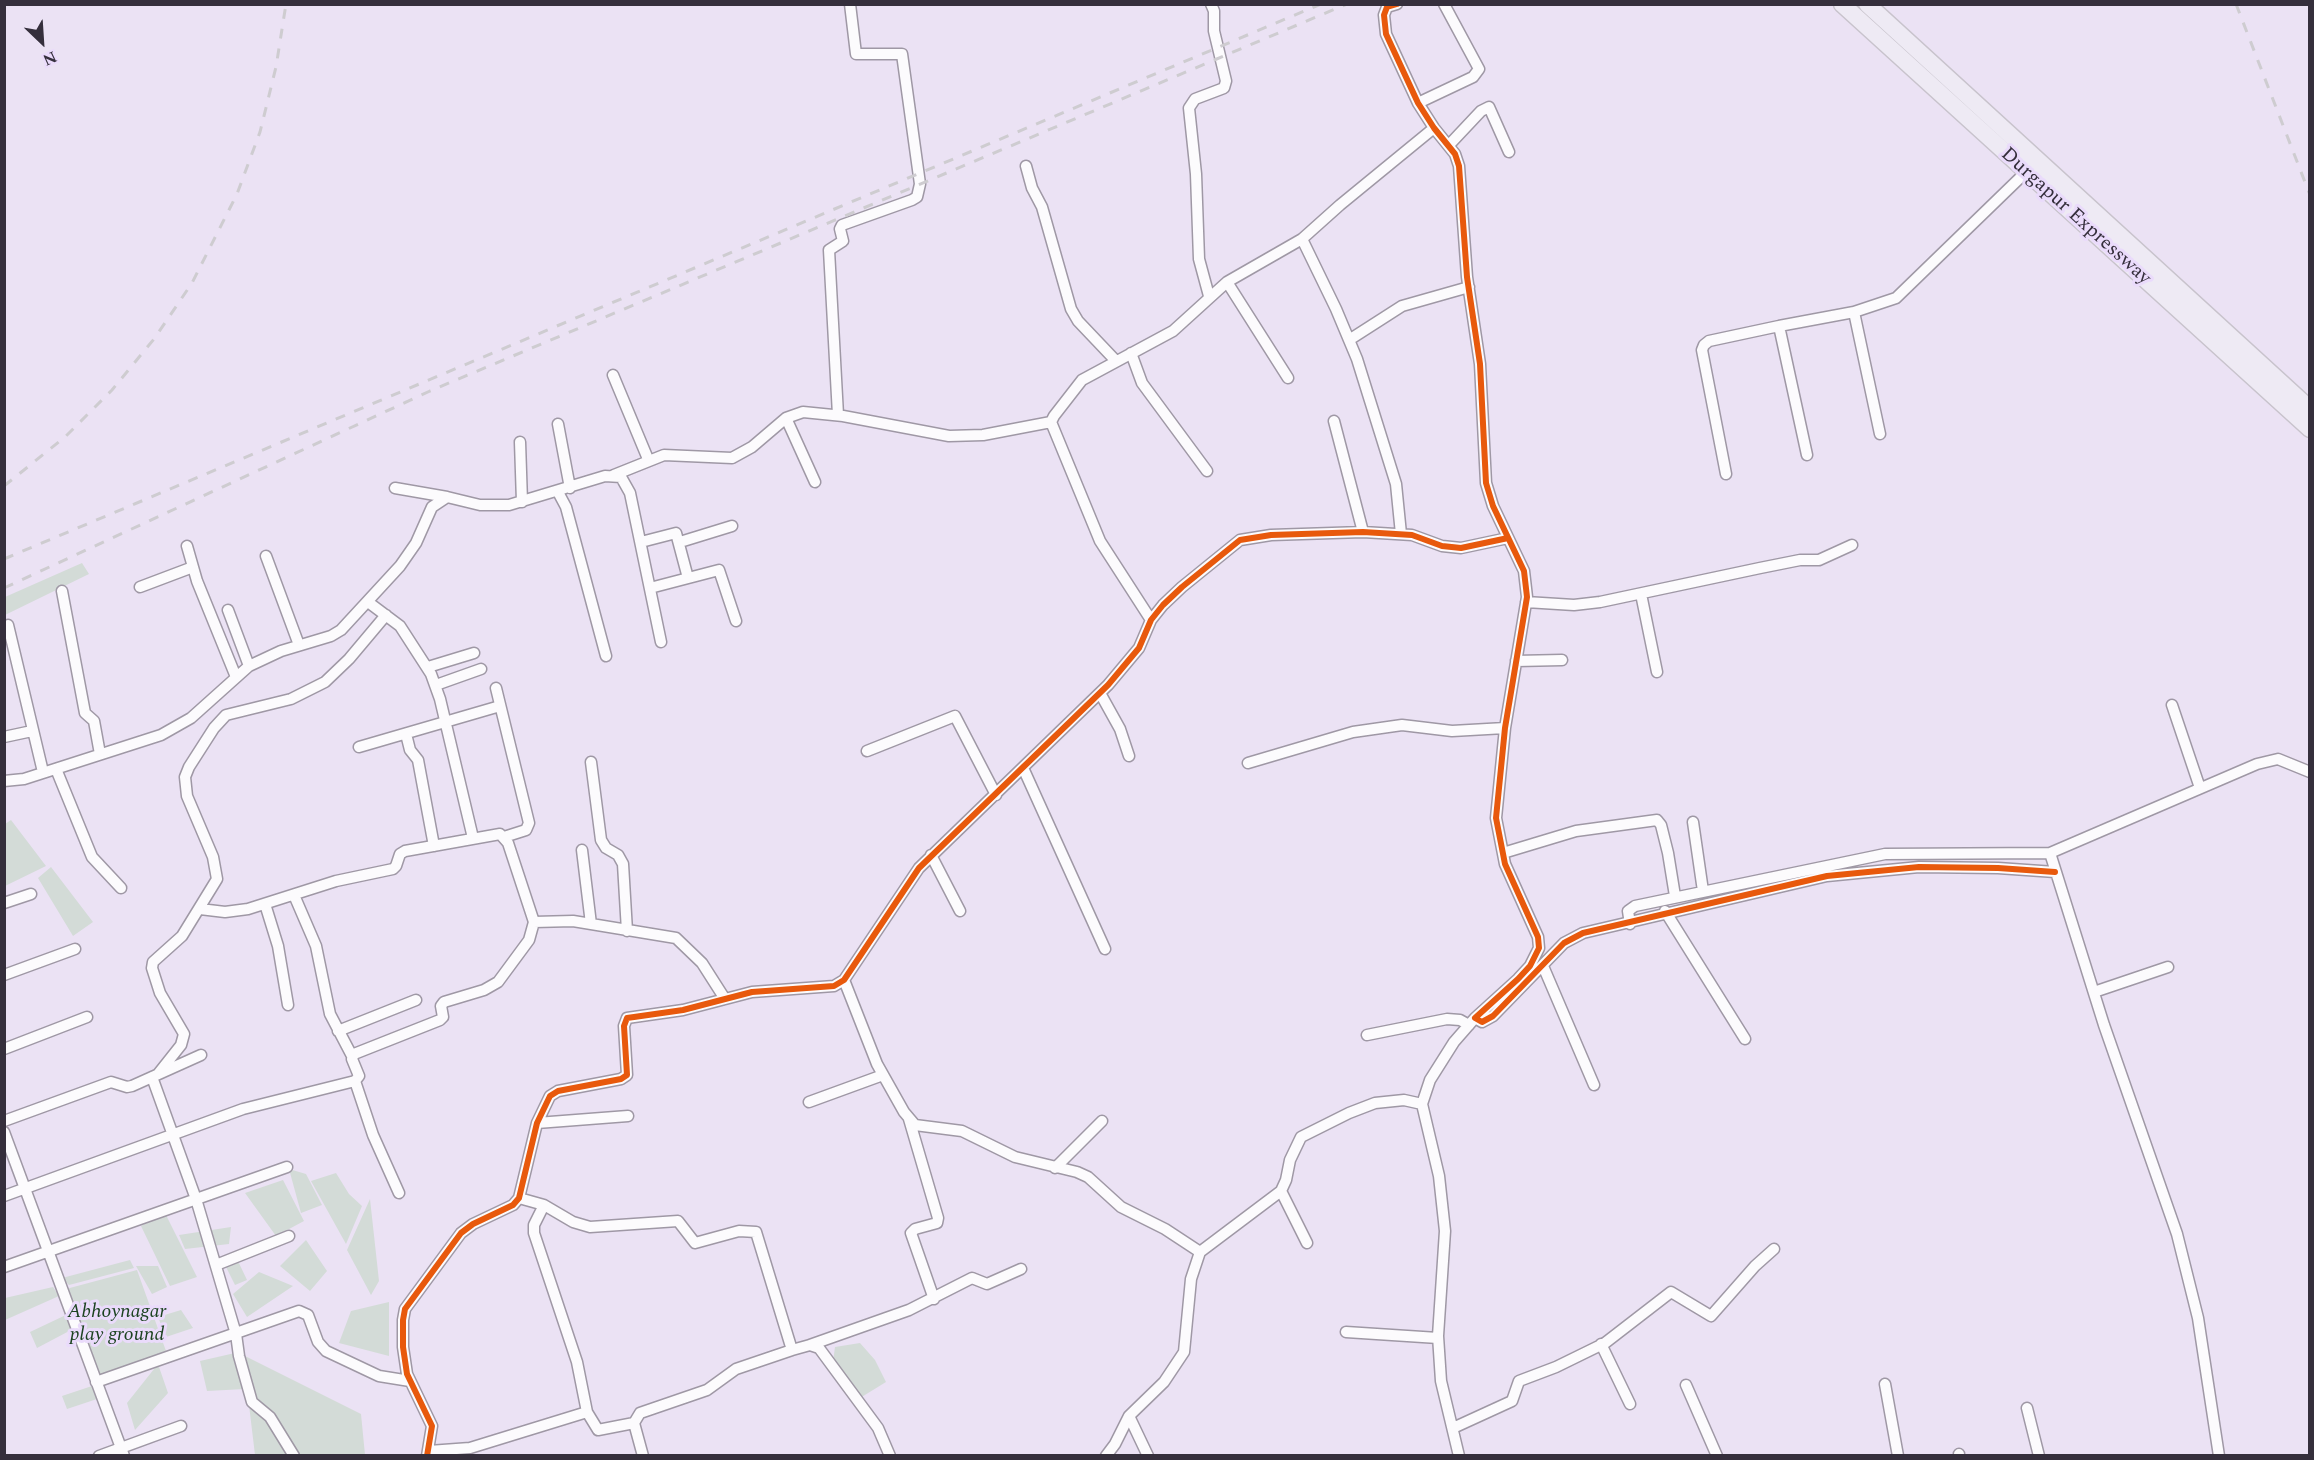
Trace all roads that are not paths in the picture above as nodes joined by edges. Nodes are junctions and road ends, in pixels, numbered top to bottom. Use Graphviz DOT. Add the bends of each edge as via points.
graph roads {
  1 [pos="850,4"];
  2 [pos="1211,4"];
  3 [pos="1397,4"];
  4 [pos="1444,4"];
  5 [pos="1842,4"];
  6 [pos="1867,4"];
  7 [pos="1418,103"];
  8 [pos="1441,136"];
  9 [pos="1509,152"];
  10 [pos="1026,166"];
  11 [pos="2026,172"];
  12 [pos="1305,246"];
  13 [pos="1230,287"];
  14 [pos="1469,287"];
  15 [pos="1209,296"];
  16 [pos="1854,312"];
  17 [pos="1779,326"];
  18 [pos="1349,340"];
  19 [pos="1116,362"];
  20 [pos="1134,362"];
  21 [pos="613,375"];
  22 [pos="1288,378"];
  23 [pos="2310,409"];
  24 [pos="838,415"];
  25 [pos="788,421"];
  26 [pos="1334,421"];
  27 [pos="558,424"];
  28 [pos="1054,428"];
  29 [pos="2310,429"];
  30 [pos="1880,434"];
  31 [pos="520,442"];
  32 [pos="1807,455"];
  33 [pos="648,459"];
  34 [pos="1207,471"];
  35 [pos="1726,474"];
  36 [pos="620,479"];
  37 [pos="815,482"];
  38 [pos="395,488"];
  39 [pos="570,488"];
  40 [pos="447,497"];
  41 [pos="561,499"];
  42 [pos="522,502"];
  43 [pos="732,526"];
  44 [pos="1363,532"];
  45 [pos="1401,534"];
  46 [pos="1508,538"];
  47 [pos="641,542"];
  48 [pos="680,542"];
  49 [pos="1852,545"];
  50 [pos="187,546"];
  51 [pos="266,556"];
  52 [pos="193,567"];
  53 [pos="688,578"];
  54 [pos="140,587"];
  55 [pos="650,588"];
  56 [pos="62,591"];
  57 [pos="1641,594"];
  58 [pos="1526,602"];
  59 [pos="376,608"];
  60 [pos="228,610"];
  61 [pos="1151,620"];
  62 [pos="736,621"];
  63 [pos="8,625"];
  64 [pos="661,642"];
  65 [pos="298,645"];
  66 [pos="474,652"];
  67 [pos="606,656"];
  68 [pos="1562,660"];
  69 [pos="1516,661"];
  70 [pos="249,666"];
  71 [pos="428,667"];
  72 [pos="481,669"];
  73 [pos="1657,672"];
  74 [pos="236,677"];
  75 [pos="436,685"];
  76 [pos="496,688"];
  77 [pos="1100,693"];
  78 [pos="2172,705"];
  79 [pos="500,706"];
  80 [pos="446,723"];
  81 [pos="1505,728"];
  82 [pos="32,731"];
  83 [pos="406,734"];
  84 [pos="4,737"];
  85 [pos="359,747"];
  86 [pos="867,751"];
  87 [pos="100,754"];
  88 [pos="1129,756"];
  89 [pos="591,762"];
  90 [pos="1248,763"];
  91 [pos="56,769"];
  92 [pos="1024,770"];
  93 [pos="43,772"];
  94 [pos="2310,772"];
  95 [pos="4,781"];
  96 [pos="2200,788"];
  97 [pos="996,795"];
  98 [pos="1694,822"];
  99 [pos="504,837"];
  100 [pos="473,838"];
  101 [pos="434,846"];
  102 [pos="582,850"];
  103 [pos="1503,853"];
  104 [pos="931,855"];
  105 [pos="2052,862"];
  106 [pos="121,888"];
  107 [pos="1703,891"];
  108 [pos="31,894"];
  109 [pos="297,894"];
  110 [pos="1675,896"];
  111 [pos="1659,900"];
  112 [pos="4,903"];
  113 [pos="265,904"];
  114 [pos="200,909"];
  115 [pos="960,911"];
  116 [pos="1667,915"];
  117 [pos="534,922"];
  118 [pos="591,924"];
  119 [pos="1630,924"];
  120 [pos="627,931"];
  121 [pos="75,949"];
  122 [pos="1105,949"];
  123 [pos="1543,966"];
  124 [pos="2168,967"];
  125 [pos="4,975"];
  126 [pos="844,980"];
  127 [pos="2094,992"];
  128 [pos="725,999"];
  129 [pos="416,1000"];
  130 [pos="288,1005"];
  131 [pos="87,1017"];
  132 [pos="1472,1022"];
  133 [pos="338,1031"];
  134 [pos="1367,1035"];
  135 [pos="1745,1039"];
  136 [pos="4,1049"];
  137 [pos="201,1055"];
  138 [pos="352,1056"];
  139 [pos="883,1075"];
  140 [pos="155,1076"];
  141 [pos="355,1081"];
  142 [pos="1594,1085"];
  143 [pos="808,1102"];
  144 [pos="1422,1104"];
  145 [pos="628,1116"];
  146 [pos="908,1118"];
  147 [pos="4,1121"];
  148 [pos="1102,1121"];
  149 [pos="537,1122"];
  150 [pos="4,1132"];
  151 [pos="173,1134"];
  152 [pos="287,1167"];
  153 [pos="1055,1168"];
  154 [pos="26,1188"];
  155 [pos="1281,1191"];
  156 [pos="399,1193"];
  157 [pos="4,1196"];
  158 [pos="519,1198"];
  159 [pos="196,1199"];
  160 [pos="544,1205"];
  161 [pos="289,1236"];
  162 [pos="1307,1243"];
  163 [pos="1774,1249"];
  164 [pos="48,1251"];
  165 [pos="1200,1252"];
  166 [pos="216,1265"];
  167 [pos="4,1267"];
  168 [pos="1021,1269"];
  169 [pos="934,1299"];
  170 [pos="1346,1332"];
  171 [pos="236,1334"];
  172 [pos="1438,1338"];
  173 [pos="1601,1344"];
  174 [pos="810,1345"];
  175 [pos="792,1350"];
  176 [pos="410,1380"];
  177 [pos="96,1382"];
  178 [pos="1885,1384"];
  179 [pos="1686,1385"];
  180 [pos="1630,1404"];
  181 [pos="2027,1408"];
  182 [pos="587,1412"];
  183 [pos="1129,1416"];
  184 [pos="634,1423"];
  185 [pos="181,1426"];
  186 [pos="1453,1428"];
  187 [pos="123,1451"];
  188 [pos="428,1453"];
  189 [pos="99,1455"];
  190 [pos="294,1455"];
  191 [pos="643,1455"];
  192 [pos="890,1455"];
  193 [pos="1106,1455"];
  194 [pos="1148,1455"];
  195 [pos="1459,1455"];
  196 [pos="1717,1455"];
  197 [pos="1898,1455"];
  198 [pos="2039,1455"];
  199 [pos="2219,1455"];
  1 -- 24 [label="street" via="856,54 902,54 920,184 917,197 912,200 842,225 843,241 829,250"];
  2 -- 15 [label="street" via="1226,81 1221,91 1195,99 1189,108 1199,259"];
  3 -- 7 [label="street" via="1387,7 1384,26"];
  4 -- 7 [label="street" via="1479,69 1473,77"];
  5 -- 11 [label="highway, Durgapur Expressway"];
  6 -- 23 [label="highway, Durgapur Expressway"];
  7 -- 8 [label="street"];
  8 -- 9 [label="street" via="1489,107"];
  8 -- 12 [label="street" via="1340,205"];
  8 -- 14 [label="street" via="1459,166"];
  10 -- 19 [label="street" via="1071,309"];
  11 -- 16 [label="street" via="1896,298"];
  11 -- 29 [label="highway, Durgapur Expressway"];
  12 -- 13 [label="street"];
  12 -- 18 [label="street"];
  13 -- 15 [label="street"];
  13 -- 22 [label="street"];
  14 -- 18 [label="street" via="1402,306"];
  14 -- 46 [label="street" via="1479,363 1486,483"];
  15 -- 20 [label="street" via="1182,324"];
  16 -- 17 [label="street"];
  16 -- 30 [label="street"];
  17 -- 32 [label="street"];
  17 -- 35 [label="street" via="1709,341 1702,350"];
  18 -- 45 [label="street" via="1392,471"];
  19 -- 20 [label="street"];
  19 -- 28 [label="street" via="1082,380 1062,404"];
  20 -- 34 [label="street"];
  21 -- 33 [label="street"];
  24 -- 25 [label="street" via="803,412"];
  24 -- 28 [label="street" via="949,436"];
  25 -- 33 [label="street" via="732,458 674,453"];
  25 -- 37 [label="street"];
  26 -- 44 [label="street"];
  27 -- 39 [label="street"];
  28 -- 61 [label="street" via="1100,541"];
  31 -- 42 [label="street"];
  33 -- 36 [label="street"];
  36 -- 39 [label="street"];
  36 -- 47 [label="street"];
  38 -- 40 [label="street"];
  39 -- 41 [label="street"];
  40 -- 42 [label="street" via="495,506"];
  40 -- 59 [label="street" via="432,507 416,543"];
  41 -- 42 [label="street"];
  41 -- 67 [label="street"];
  43 -- 48 [label="street"];
  44 -- 45 [label="street"];
  44 -- 61 [label="street" via="1240,540 1182,587"];
  45 -- 46 [label="street" via="1461,548"];
  46 -- 58 [label="street" via="1524,571"];
  47 -- 48 [label="street" via="676,533"];
  47 -- 55 [label="street"];
  48 -- 53 [label="street"];
  49 -- 57 [label="street" via="1819,560 1800,560"];
  50 -- 52 [label="street"];
  51 -- 65 [label="street"];
  52 -- 54 [label="street"];
  52 -- 74 [label="street"];
  53 -- 55 [label="street"];
  53 -- 62 [label="street" via="719,570"];
  55 -- 64 [label="street"];
  56 -- 87 [label="street" via="85,713 94,721"];
  57 -- 58 [label="street" via="1586,604"];
  57 -- 73 [label="street"];
  58 -- 69 [label="street"];
  59 -- 65 [label="street" via="331,636"];
  59 -- 71 [label="street" via="400,626"];
  59 -- 114 [label="street" via="349,660 325,681 291,699 226,715 189,767 185,787 190,806 216,869 214,886"];
  60 -- 70 [label="street"];
  61 -- 77 [label="street" via="1139,648"];
  63 -- 82 [label="street"];
  65 -- 70 [label="street"];
  66 -- 71 [label="street"];
  68 -- 69 [label="street"];
  69 -- 81 [label="street"];
  70 -- 74 [label="street"];
  71 -- 75 [label="street"];
  72 -- 75 [label="street"];
  74 -- 87 [label="street" via="177,728"];
  75 -- 80 [label="street"];
  76 -- 79 [label="street"];
  77 -- 88 [label="street" via="1120,729"];
  77 -- 92 [label="street"];
  78 -- 96 [label="street"];
  79 -- 80 [label="street"];
  79 -- 99 [label="street" via="529,823 526,830"];
  80 -- 83 [label="street"];
  80 -- 100 [label="street"];
  81 -- 90 [label="street" via="1452,731 1402,726 1353,732"];
  81 -- 103 [label="street" via="1496,818"];
  82 -- 84 [label="street"];
  82 -- 93 [label="street"];
  83 -- 85 [label="street"];
  83 -- 101 [label="street" via="410,750 418,760"];
  86 -- 97 [label="street" via="955,716"];
  87 -- 91 [label="street"];
  89 -- 120 [label="street" via="601,840 623,864"];
  91 -- 93 [label="street"];
  91 -- 106 [label="street" via="92,857"];
  92 -- 97 [label="street"];
  92 -- 122 [label="street"];
  93 -- 95 [label="street"];
  94 -- 96 [label="street" via="2278,759 2237,771"];
  96 -- 105 [label="street"];
  97 -- 104 [label="street"];
  98 -- 107 [label="street"];
  99 -- 100 [label="street" via="494,834"];
  99 -- 117 [label="street"];
  100 -- 101 [label="street"];
  101 -- 109 [label="street" via="400,854 393,869 326,883"];
  102 -- 118 [label="street"];
  103 -- 110 [label="street" via="1576,831 1657,820"];
  103 -- 132 [label="street" via="1539,948 1518,980"];
  104 -- 115 [label="street"];
  104 -- 126 [label="street"];
  105 -- 107 [label="street" via="1885,854"];
  105 -- 116 [label="street" via="1998,868 1919,867 1827,876"];
  105 -- 127 [label="street"];
  107 -- 110 [label="street"];
  108 -- 112 [label="street"];
  109 -- 113 [label="street"];
  109 -- 133 [label="street" via="316,946 328,1005"];
  110 -- 111 [label="street"];
  111 -- 116 [label="street"];
  111 -- 119 [label="street" via="1629,909"];
  113 -- 114 [label="street" via="225,912"];
  113 -- 130 [label="street" via="278,946"];
  114 -- 140 [label="street" via="175,945 153,962 160,993 184,1034 181,1045"];
  116 -- 119 [label="street"];
  116 -- 135 [label="street"];
  117 -- 118 [label="street"];
  117 -- 138 [label="street" via="529,940 498,982 444,1002 440,1020"];
  118 -- 120 [label="street"];
  119 -- 123 [label="street" via="1575,937"];
  120 -- 128 [label="street" via="668,935 682,941"];
  121 -- 125 [label="street"];
  123 -- 132 [label="street" via="1493,1016"];
  123 -- 142 [label="street"];
  124 -- 127 [label="street"];
  126 -- 128 [label="street" via="834,986 752,992"];
  126 -- 139 [label="street"];
  127 -- 199 [label="street" via="2177,1234 2198,1318"];
  128 -- 149 [label="street" via="627,1018 627,1075 558,1091 546,1101"];
  129 -- 133 [label="street"];
  131 -- 136 [label="street"];
  132 -- 134 [label="street" via="1447,1019"];
  132 -- 144 [label="street" via="1430,1080"];
  133 -- 138 [label="street"];
  137 -- 140 [label="street"];
  138 -- 141 [label="street" via="359,1076"];
  139 -- 143 [label="street"];
  139 -- 146 [label="street"];
  140 -- 147 [label="street" via="127,1087 111,1082"];
  140 -- 151 [label="street"];
  141 -- 151 [label="street" via="243,1109"];
  141 -- 156 [label="street"];
  144 -- 155 [label="street" via="1384,1100 1306,1134 1297,1142"];
  144 -- 172 [label="street" via="1439,1176 1445,1231"];
  145 -- 149 [label="street"];
  146 -- 153 [label="street" via="922,1127 969,1134 1015,1157"];
  146 -- 169 [label="street" via="938,1218 937,1222 911,1233"];
  148 -- 153 [label="street"];
  149 -- 158 [label="street"];
  150 -- 154 [label="street"];
  151 -- 154 [label="street"];
  151 -- 159 [label="street"];
  152 -- 159 [label="street"];
  153 -- 165 [label="street" via="1088,1177 1121,1206"];
  154 -- 157 [label="street"];
  154 -- 164 [label="street"];
  155 -- 162 [label="street"];
  155 -- 165 [label="street"];
  158 -- 160 [label="street"];
  158 -- 176 [label="street" via="461,1233 410,1300 403,1320"];
  159 -- 164 [label="street"];
  159 -- 166 [label="street"];
  160 -- 175 [label="street" via="590,1227 678,1221 695,1243 739,1231 756,1232"];
  160 -- 182 [label="street" via="534,1233 577,1362"];
  161 -- 166 [label="street"];
  163 -- 173 [label="street" via="1712,1316 1671,1292"];
  164 -- 167 [label="street"];
  164 -- 177 [label="street"];
  165 -- 183 [label="street" via="1191,1279 1184,1352 1164,1382"];
  166 -- 171 [label="street"];
  168 -- 169 [label="street" via="987,1284 972,1278"];
  169 -- 174 [label="street"];
  170 -- 172 [label="street"];
  171 -- 176 [label="street" via="304,1312 326,1350 380,1377"];
  171 -- 177 [label="street"];
  171 -- 190 [label="street" via="252,1402 270,1417"];
  172 -- 186 [label="street" via="1441,1381"];
  173 -- 180 [label="street"];
  173 -- 186 [label="street" via="1519,1381 1512,1401"];
  174 -- 175 [label="street"];
  174 -- 192 [label="street" via="819,1348 878,1428"];
  175 -- 184 [label="street" via="736,1369 707,1390 640,1413"];
  176 -- 188 [label="street" via="432,1426"];
  177 -- 187 [label="street"];
  178 -- 197 [label="street"];
  179 -- 196 [label="street"];
  181 -- 198 [label="street"];
  182 -- 184 [label="street" via="598,1430"];
  182 -- 188 [label="street" via="470,1448"];
  183 -- 193 [label="street"];
  183 -- 194 [label="street"];
  184 -- 191 [label="street"];
  185 -- 187 [label="street"];
  186 -- 195 [label="street"];
  187 -- 189 [label="street"];
}
